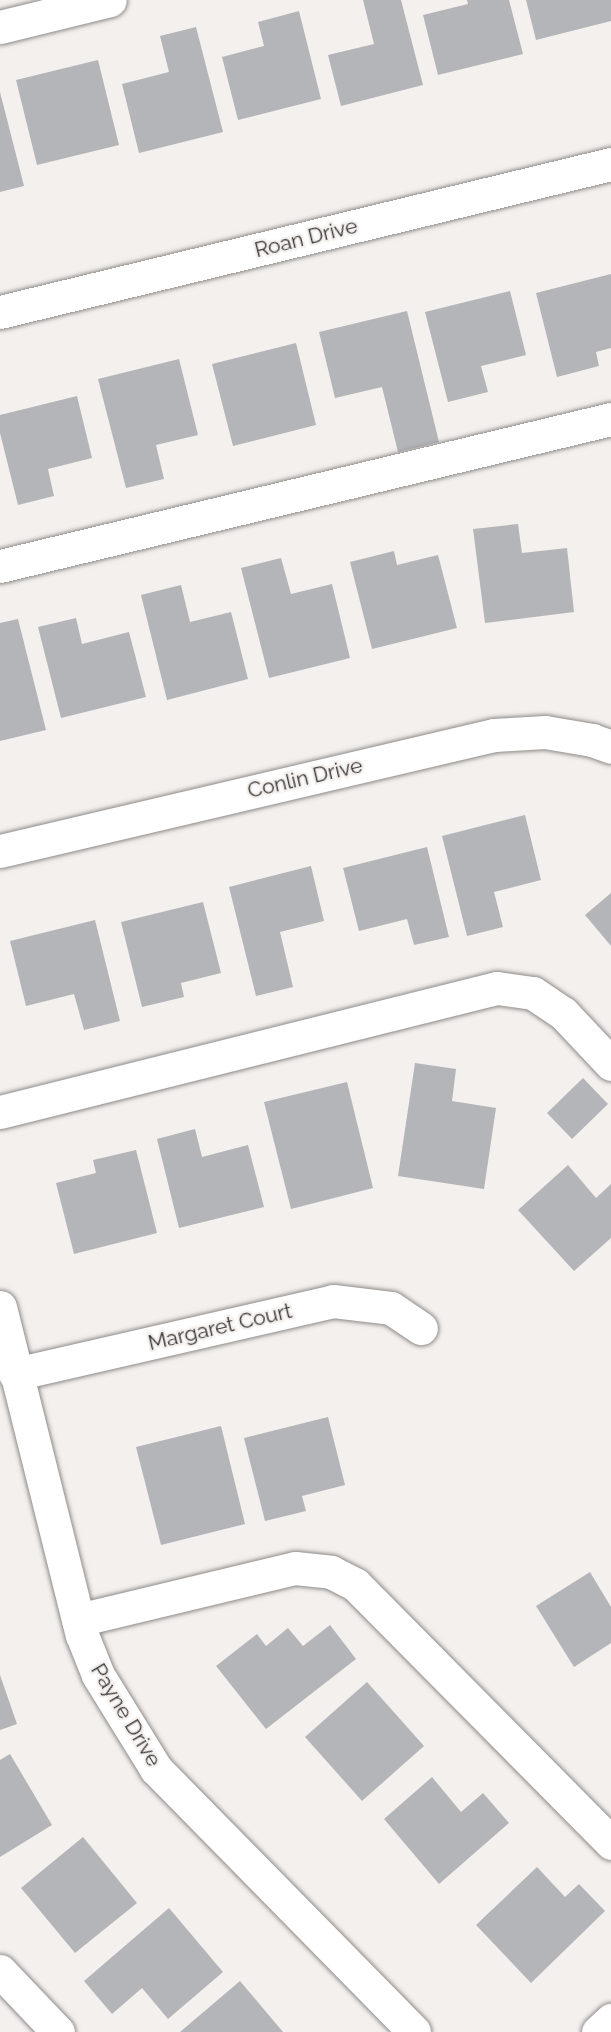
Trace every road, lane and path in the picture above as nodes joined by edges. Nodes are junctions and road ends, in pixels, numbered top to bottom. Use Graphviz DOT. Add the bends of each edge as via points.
graph roads {
  1 [pos="110,0"];
  2 [pos="0,27"];
  3 [pos="611,164"];
  4 [pos="0,312"];
  5 [pos="611,419"];
  6 [pos="0,566"];
  7 [pos="611,747"];
  8 [pos="0,851"];
  9 [pos="611,1064"];
  10 [pos="0,1112"];
  11 [pos="0,1307"];
  12 [pos="421,1328"];
  13 [pos="15,1374"];
  14 [pos="78,1620"];
  15 [pos="611,1843"];
  16 [pos="0,1971"];
  17 [pos="611,2020"];
  18 [pos="58,2032"];
  19 [pos="414,2032"];
  20 [pos="598,2032"];
  1 -- 2 [label="street"];
  3 -- 4 [label="street, Roan Drive"];
  5 -- 6 [label="street"];
  7 -- 8 [label="street, Conlin Drive" via="545,732 494,735"];
  9 -- 10 [label="street" via="563,1013 534,993 497,988"];
  11 -- 13 [label="street, Payne Drive"];
  12 -- 13 [label="street, Margaret Court" via="391,1308 333,1301"];
  13 -- 14 [label="street, Payne Drive"];
  14 -- 15 [label="street" via="295,1568 331,1572 364,1593"];
  14 -- 19 [label="street, Payne Drive" via="98,1675 156,1769"];
  16 -- 18 [label="street"];
  17 -- 20 [label="street"];
}
